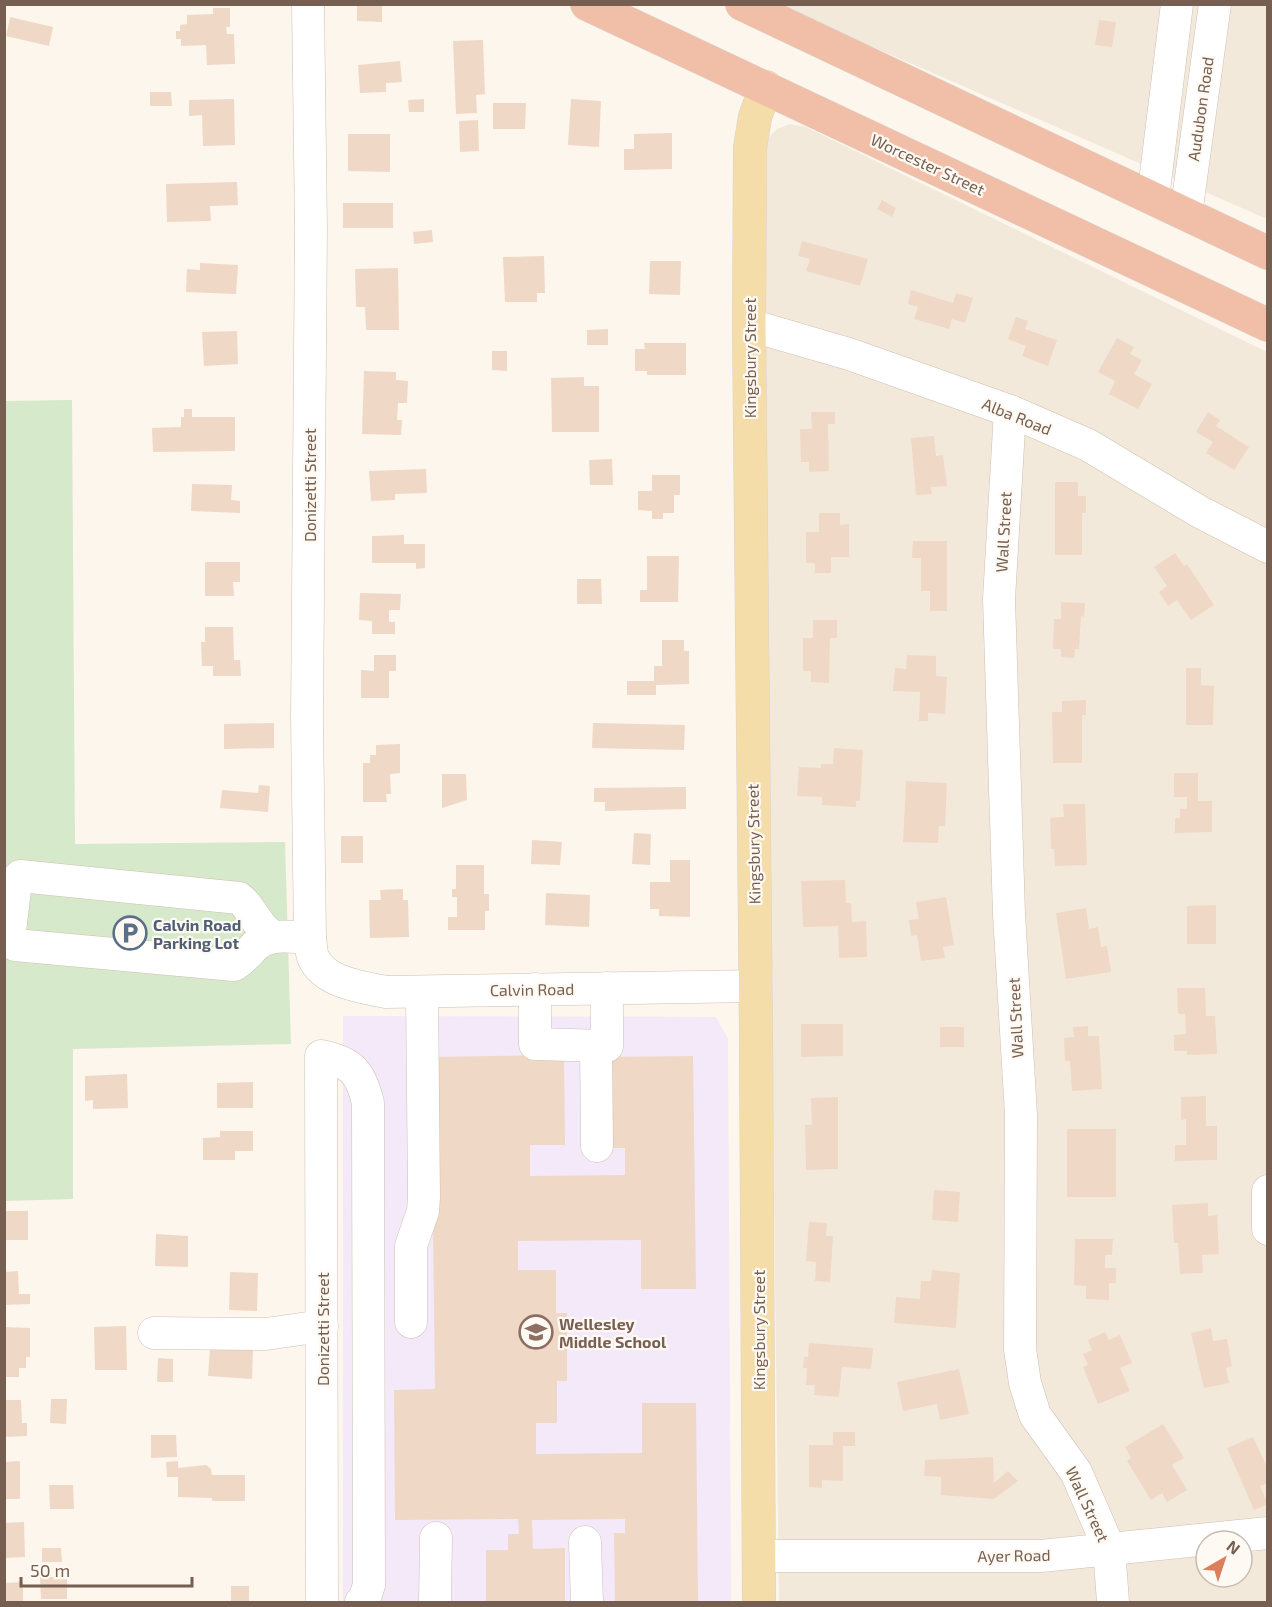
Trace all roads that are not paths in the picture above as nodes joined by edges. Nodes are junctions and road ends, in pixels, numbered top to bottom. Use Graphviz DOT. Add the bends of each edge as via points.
graph roads {
  1 [pos="308,4"];
  2 [pos="587,4"];
  3 [pos="742,4"];
  4 [pos="1177,4"];
  5 [pos="1215,4"];
  6 [pos="766,87"];
  7 [pos="1153,198"];
  8 [pos="1186,214"];
  9 [pos="1268,253"];
  10 [pos="749,325"];
  11 [pos="1268,325"];
  12 [pos="1010,411"];
  13 [pos="1268,547"];
  14 [pos="12,873"];
  15 [pos="272,936"];
  16 [pos="314,950"];
  17 [pos="755,986"];
  18 [pos="607,988"];
  19 [pos="535,989"];
  20 [pos="422,992"];
  21 [pos="596,1045"];
  22 [pos="597,1146"];
  23 [pos="1268,1191"];
  24 [pos="1268,1229"];
  25 [pos="411,1322"];
  26 [pos="322,1326"];
  27 [pos="154,1333"];
  28 [pos="1268,1533"];
  29 [pos="436,1538"];
  30 [pos="585,1542"];
  31 [pos="1109,1548"];
  32 [pos="759,1556"];
  33 [pos="322,1602"];
  34 [pos="361,1602"];
  35 [pos="435,1602"];
  36 [pos="587,1602"];
  37 [pos="759,1602"];
  38 [pos="1113,1602"];
  1 -- 16 [label="street, Donizetti Street" via="311,229 307,706"];
  2 -- 6 [label="highway, Worcester Street"];
  3 -- 7 [label="highway"];
  4 -- 7 [label="street"];
  5 -- 8 [label="street, Audubon Road"];
  6 -- 10 [label="main road, Kingsbury Street" via="755,117 750,148"];
  6 -- 11 [label="highway, Worcester Street"];
  7 -- 8 [label="highway"];
  8 -- 9 [label="highway"];
  10 -- 12 [label="street, Alba Road" via="849,354"];
  10 -- 17 [label="main road, Kingsbury Street"];
  12 -- 13 [label="street, Alba Road" via="1088,445 1200,512"];
  12 -- 31 [label="street, Wall Street" via="999,598 1009,914 1021,1115 1020,1349 1035,1415 1076,1472"];
  14 -- 15 [label="street" via="239,898 260,927"];
  14 -- 15 [label="street" via="16,881 9,940 15,945 234,965"];
  15 -- 16 [label="street"];
  16 -- 20 [label="street, Calvin Road" via="328,975 346,984 386,992"];
  17 -- 18 [label="street, Calvin Road"];
  17 -- 32 [label="main road, Kingsbury Street"];
  18 -- 19 [label="street, Calvin Road"];
  18 -- 21 [label="street" via="607,1046"];
  19 -- 20 [label="street, Calvin Road"];
  19 -- 21 [label="street" via="535,1044"];
  20 -- 25 [label="street" via="424,1197 411,1246"];
  21 -- 22 [label="street"];
  23 -- 24 [label="street"];
  26 -- 27 [label="street" via="266,1334"];
  26 -- 33 [label="street, Donizetti Street"];
  26 -- 34 [label="street, Donizetti Street" via="321,1056 343,1061 354,1070 368,1103 369,1585"];
  28 -- 31 [label="street, Ayer Road"];
  29 -- 35 [label="street"];
  30 -- 36 [label="street"];
  31 -- 32 [label="street, Ayer Road" via="1041,1556"];
  31 -- 38 [label="street, Wall Street"];
  32 -- 37 [label="main road, Kingsbury Street"];
}
